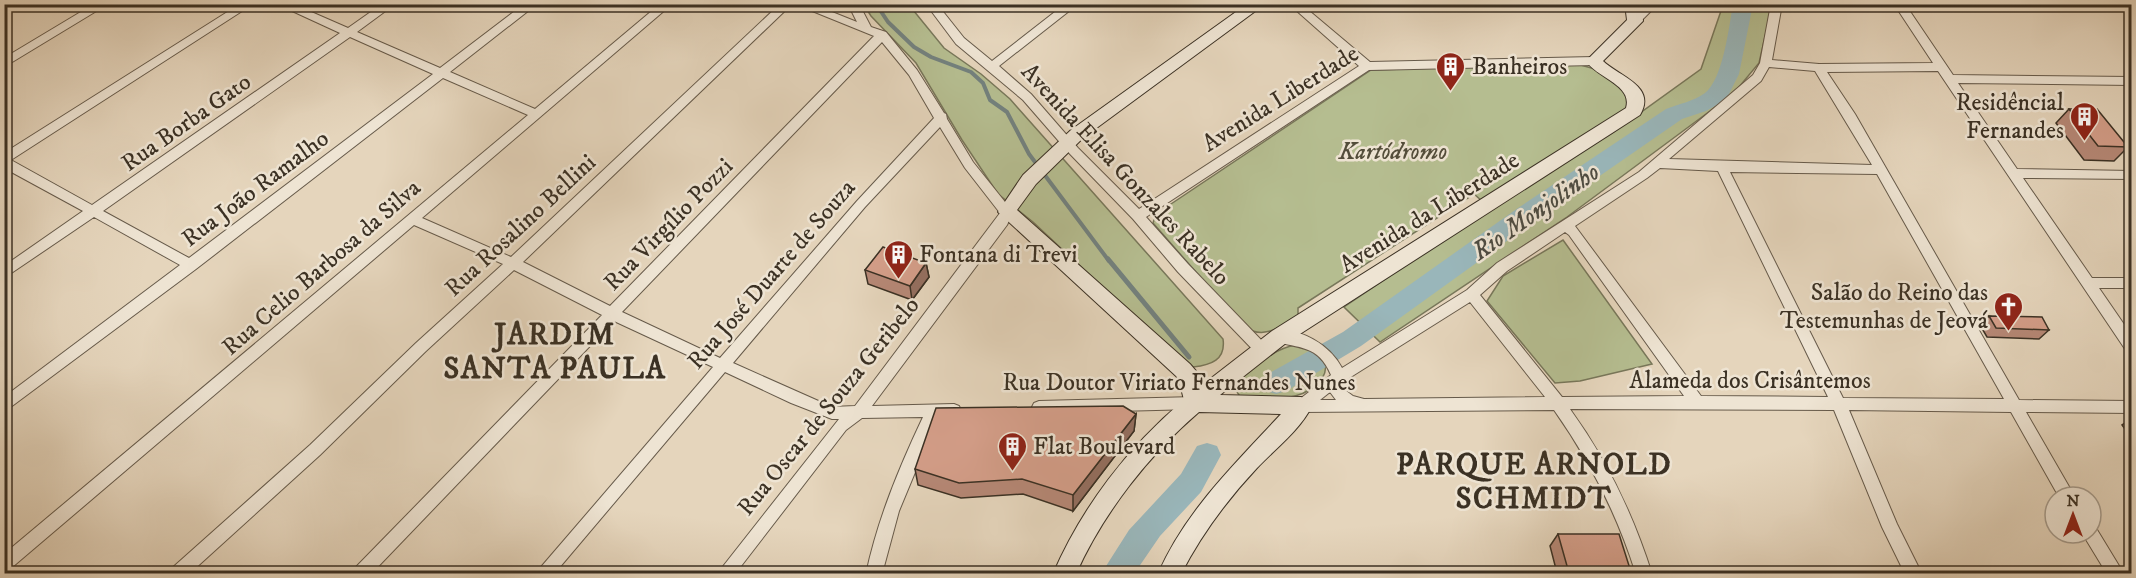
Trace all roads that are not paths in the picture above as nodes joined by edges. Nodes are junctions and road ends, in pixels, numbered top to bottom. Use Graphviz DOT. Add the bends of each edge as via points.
graph roads {
  1 [pos="103,4"];
  2 [pos="248,4"];
  3 [pos="282,4"];
  4 [pos="390,4"];
  5 [pos="532,4"];
  6 [pos="667,4"];
  7 [pos="787,4"];
  8 [pos="800,4"];
  9 [pos="853,4"];
  10 [pos="931,4"];
  11 [pos="1074,4"];
  12 [pos="1257,4"];
  13 [pos="1294,4"];
  14 [pos="1633,4"];
  15 [pos="1653,4"];
  16 [pos="1777,4"];
  17 [pos="1899,4"];
  18 [pos="1635,21"];
  19 [pos="867,29"];
  20 [pos="350,33"];
  21 [pos="882,35"];
  22 [pos="1594,61"];
  23 [pos="4,63"];
  24 [pos="1766,63"];
  25 [pos="1368,66"];
  26 [pos="1942,67"];
  27 [pos="991,68"];
  28 [pos="1818,68"];
  29 [pos="444,73"];
  30 [pos="1950,80"];
  31 [pos="2132,81"];
  32 [pos="537,114"];
  33 [pos="942,117"];
  34 [pos="1067,143"];
  35 [pos="4,160"];
  36 [pos="1656,163"];
  37 [pos="1722,167"];
  38 [pos="1880,170"];
  39 [pos="2013,173"];
  40 [pos="2132,175"];
  41 [pos="93,212"];
  42 [pos="1007,212"];
  43 [pos="1138,216"];
  44 [pos="411,219"];
  45 [pos="1565,225"];
  46 [pos="513,263"];
  47 [pos="191,265"];
  48 [pos="4,273"];
  49 [pos="2087,283"];
  50 [pos="2132,283"];
  51 [pos="1472,294"];
  52 [pos="613,314"];
  53 [pos="1286,337"];
  54 [pos="2132,348"];
  55 [pos="1262,350"];
  56 [pos="723,364"];
  57 [pos="1339,378"];
  58 [pos="1697,402"];
  59 [pos="1838,402"];
  60 [pos="1195,403"];
  61 [pos="1560,403"];
  62 [pos="2015,405"];
  63 [pos="4,406"];
  64 [pos="1301,406"];
  65 [pos="1368,406"];
  66 [pos="2132,407"];
  67 [pos="1028,408"];
  68 [pos="968,410"];
  69 [pos="933,411"];
  70 [pos="858,414"];
  71 [pos="2060,485"];
  72 [pos="2098,545"];
  73 [pos="4,564"];
  74 [pos="177,573"];
  75 [pos="360,573"];
  76 [pos="543,573"];
  77 [pos="725,573"];
  78 [pos="874,573"];
  79 [pos="1064,573"];
  80 [pos="1169,573"];
  81 [pos="1644,573"];
  82 [pos="1914,573"];
  83 [pos="2116,573"];
  1 -- 23 [label="street"];
  2 -- 35 [label="street"];
  3 -- 20 [label="street"];
  4 -- 20 [label="street, Rua Borba Gato"];
  5 -- 29 [label="street, Rua João Ramalho"];
  6 -- 32 [label="street, Rua Celio Barbosa da Silva"];
  7 -- 46 [label="street, Rua Rosalino Bellini"];
  8 -- 19 [label="street"];
  9 -- 19 [label="street"];
  10 -- 27 [label="street, Avenida Elisa Gonzales Rabelo" via="960,41"];
  11 -- 27 [label="street"];
  12 -- 34 [label="street, Rua Oscar de Souza Geribelo"];
  13 -- 25 [label="street"];
  14 -- 18 [label="street"];
  15 -- 18 [label="street"];
  16 -- 24 [label="street"];
  17 -- 26 [label="street"];
  18 -- 22 [label="street"];
  19 -- 21 [label="street"];
  20 -- 29 [label="street"];
  20 -- 41 [label="street, Rua Borba Gato"];
  21 -- 33 [label="street"];
  21 -- 52 [label="street, Rua Virgílio Pozzi"];
  22 -- 25 [label="street, Avenida Liberdade"];
  22 -- 53 [label="street, Avenida da Liberdade" via="1637,95 1634,111"];
  24 -- 28 [label="street"];
  24 -- 36 [label="street" via="1757,78"];
  25 -- 43 [label="street, Avenida Liberdade"];
  26 -- 28 [label="street"];
  26 -- 30 [label="street"];
  27 -- 34 [label="street, Avenida Elisa Gonzales Rabelo" via="1021,91"];
  28 -- 38 [label="street" via="1850,114"];
  29 -- 32 [label="street"];
  29 -- 47 [label="street, Rua João Ramalho"];
  30 -- 31 [label="street"];
  30 -- 39 [label="street"];
  32 -- 44 [label="street, Rua Celio Barbosa da Silva"];
  33 -- 42 [label="street" via="969,165"];
  33 -- 56 [label="street, Rua José Duarte de Souza"];
  34 -- 42 [label="street, Rua Oscar de Souza Geribelo" via="1015,197"];
  34 -- 43 [label="street, Avenida Elisa Gonzales Rabelo"];
  35 -- 41 [label="street"];
  36 -- 37 [label="street"];
  36 -- 45 [label="street"];
  37 -- 38 [label="street"];
  37 -- 59 [label="street"];
  38 -- 62 [label="street"];
  39 -- 40 [label="street"];
  39 -- 49 [label="street"];
  41 -- 47 [label="street"];
  41 -- 48 [label="street, Rua Borba Gato"];
  42 -- 60 [label="street" via="1183,370 1189,377"];
  42 -- 70 [label="street, Rua Oscar de Souza Geribelo"];
  43 -- 55 [label="street, Avenida Elisa Gonzales Rabelo"];
  44 -- 46 [label="street"];
  44 -- 73 [label="street, Rua Celio Barbosa da Silva"];
  45 -- 51 [label="street" via="1502,267"];
  45 -- 58 [label="street" via="1574,232"];
  46 -- 52 [label="street"];
  46 -- 74 [label="street, Rua Rosalino Bellini" via="315,450"];
  47 -- 63 [label="street, Rua João Ramalho"];
  49 -- 50 [label="street"];
  49 -- 54 [label="street"];
  51 -- 57 [label="street"];
  51 -- 61 [label="street"];
  52 -- 56 [label="street"];
  52 -- 75 [label="street, Rua Virgílio Pozzi"];
  53 -- 55 [label="street, Avenida da Liberdade"];
  53 -- 57 [label="street" via="1312,343 1328,356"];
  55 -- 60 [label="street, Avenida da Liberdade"];
  56 -- 70 [label="street" via="832,413"];
  56 -- 76 [label="street, Rua José Duarte de Souza"];
  57 -- 64 [label="street"];
  57 -- 65 [label="street, Rua Doutor Viriato Fernandes Nunes" via="1337,392 1349,401"];
  58 -- 59 [label="street, Alameda dos Crisântemos"];
  58 -- 61 [label="street, Alameda dos Crisântemos"];
  59 -- 62 [label="street, Alameda dos Crisântemos"];
  59 -- 82 [label="street" via="1890,527"];
  60 -- 64 [label="street, Rua Doutor Viriato Fernandes Nunes"];
  60 -- 67 [label="street, Rua Doutor Viriato Fernandes Nunes"];
  60 -- 79 [label="street, Avenida da Liberdade" via="1116,486 1080,539"];
  61 -- 65 [label="street, Alameda dos Crisântemos"];
  61 -- 81 [label="street" via="1620,505"];
  62 -- 66 [label="street, Alameda dos Crisântemos"];
  62 -- 71 [label="street"];
  64 -- 65 [label="street, Rua Doutor Viriato Fernandes Nunes"];
  64 -- 80 [label="street" via="1220,493"];
  68 -- 69 [label="street"];
  69 -- 70 [label="street" via="879,410"];
  69 -- 78 [label="street" via="880,540"];
  70 -- 77 [label="street, Rua Oscar de Souza Geribelo" via="841,426"];
  72 -- 83 [label="street"];
}
